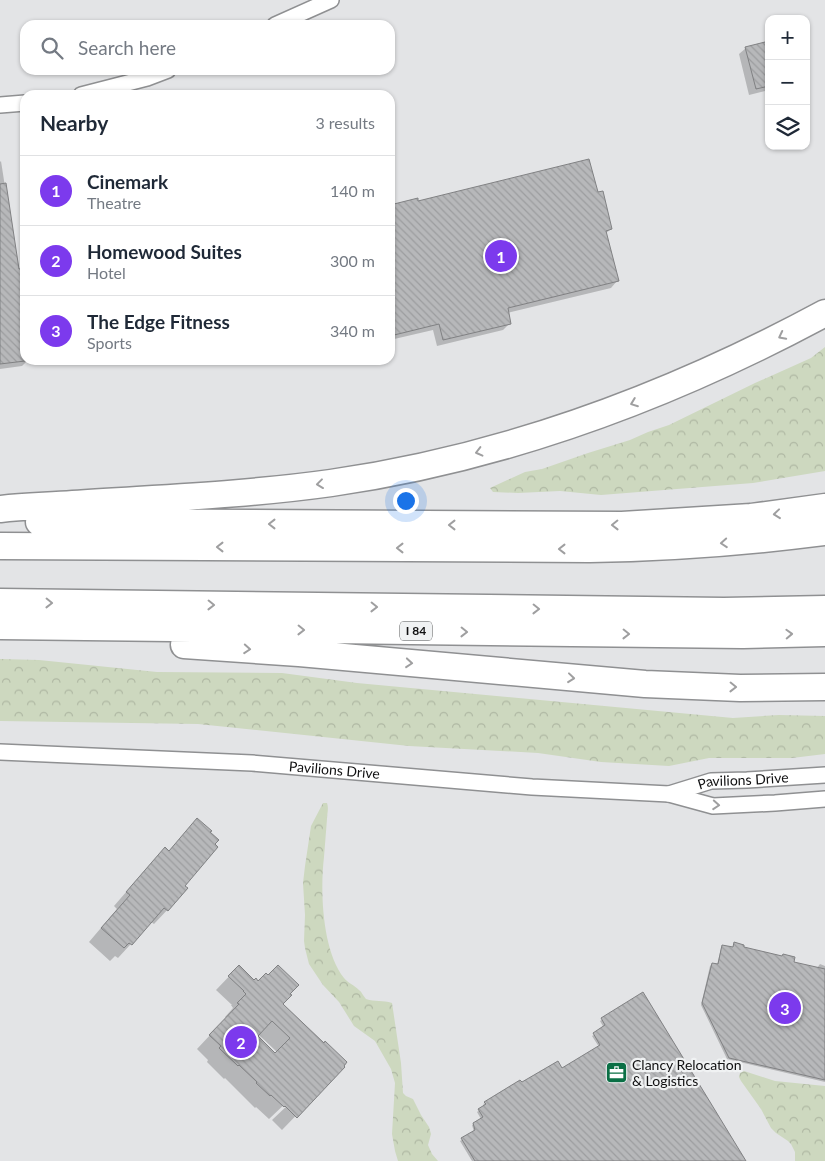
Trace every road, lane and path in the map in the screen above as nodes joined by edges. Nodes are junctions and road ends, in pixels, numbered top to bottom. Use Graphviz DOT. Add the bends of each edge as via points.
graph roads {
  1 [pos="331,0"];
  2 [pos="287,20"];
  3 [pos="155,75"];
  4 [pos="100,90"];
  5 [pos="20,103"];
  6 [pos="0,105"];
  7 [pos="825,313"];
  8 [pos="825,507"];
  9 [pos="0,509"];
  10 [pos="0,522"];
  11 [pos="825,532"];
  12 [pos="0,546"];
  13 [pos="825,609"];
  14 [pos="2,618"];
  15 [pos="825,633"];
  16 [pos="825,687"];
  17 [pos="0,752"];
  18 [pos="823,775"];
  19 [pos="669,794"];
  20 [pos="825,799"];
  21 [pos="810,800"];
  1 -- 2 [label="street"];
  3 -- 4 [label="street"];
  5 -- 6 [label="street"];
  7 -- 9 [label="highway, one-way" via="733,360 653,395 552,432 473,454 370,476 292,488"];
  8 -- 10 [label="highway, one-way" via="622,525"];
  11 -- 12 [label="highway, one-way" via="729,543 590,549"];
  14 -- 13 [label="highway, one-way"];
  14 -- 15 [label="highway, I 84, one-way" via="713,635"];
  14 -- 16 [label="highway, one-way" via="55,637 81,641 245,648 636,683 740,688"];
  17 -- 19 [label="street, Pavilions Drive" via="261,764 532,787"];
  18 -- 19 [label="street, Pavilions Drive" via="711,781"];
  18 -- 21 [label="street, Pavilions Drive"];
  19 -- 21 [label="street, Pavilions Drive, one-way" via="713,806"];
  20 -- 21 [label="street, Pavilions Drive"];
}
